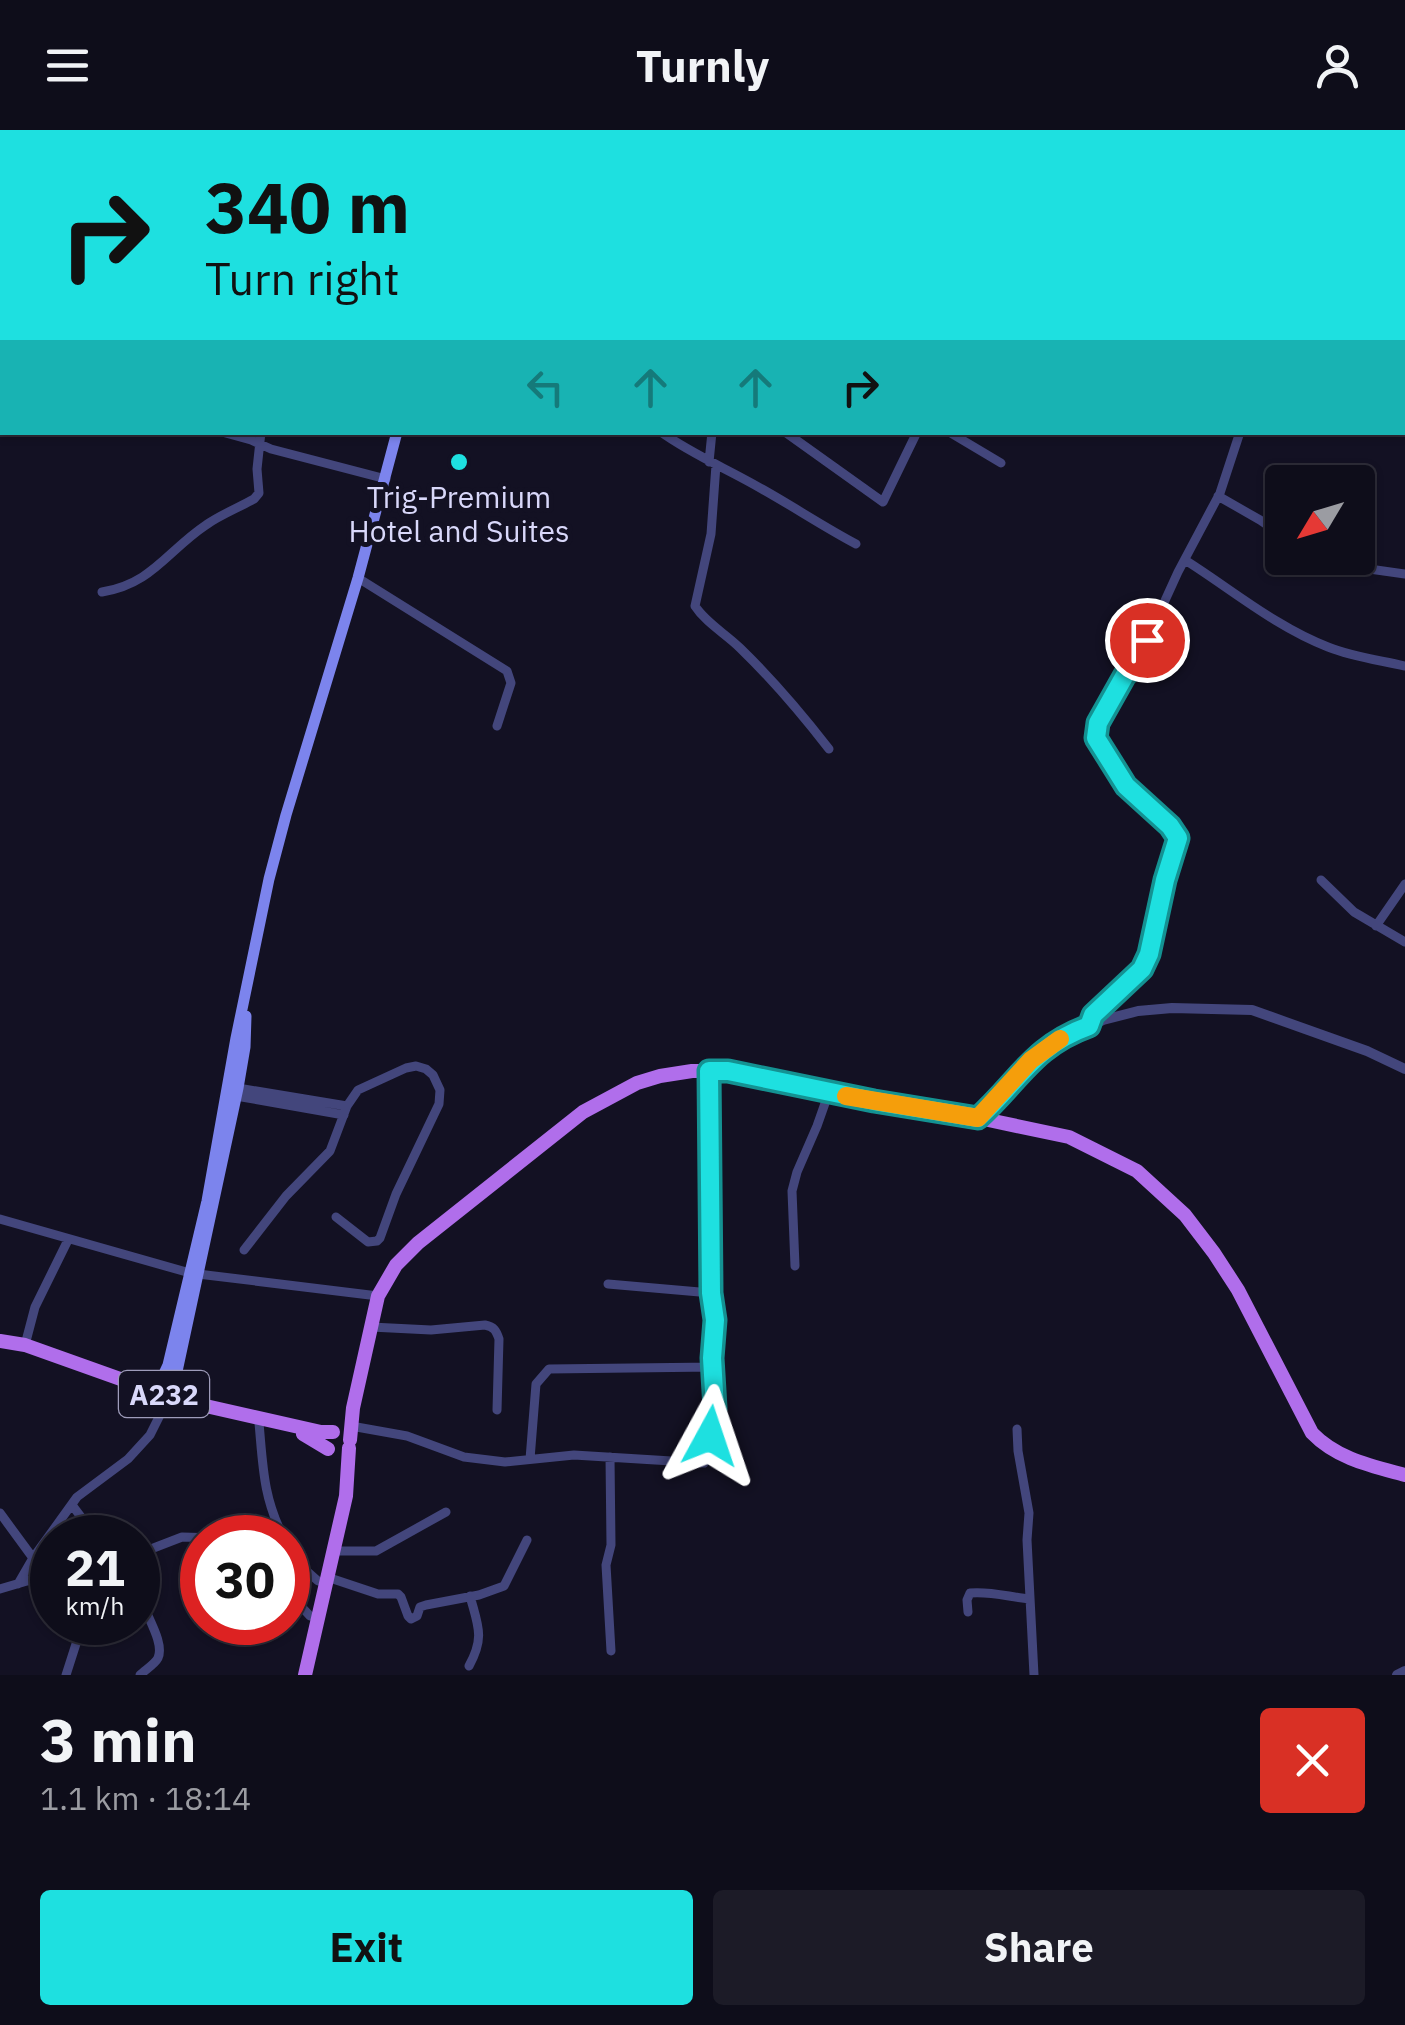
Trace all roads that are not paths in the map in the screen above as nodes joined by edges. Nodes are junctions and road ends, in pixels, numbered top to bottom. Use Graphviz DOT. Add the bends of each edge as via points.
graph roads {
  1 [pos="231,435"];
  2 [pos="260,435"];
  3 [pos="397,435"];
  4 [pos="666,435"];
  5 [pos="712,435"];
  6 [pos="790,435"];
  7 [pos="916,435"];
  8 [pos="954,435"];
  9 [pos="1239,435"];
  10 [pos="259,444"];
  11 [pos="713,463"];
  12 [pos="1001,463"];
  13 [pos="386,479"];
  14 [pos="1218,496"];
  15 [pos="1265,524"];
  16 [pos="856,544"];
  17 [pos="1185,560"];
  18 [pos="1375,570"];
  19 [pos="1405,574"];
  20 [pos="358,578"];
  21 [pos="102,592"];
  22 [pos="1405,666"];
  23 [pos="497,726"];
  24 [pos="829,749"];
  25 [pos="1321,880"];
  26 [pos="1405,884"];
  27 [pos="1376,926"];
  28 [pos="1405,942"];
  29 [pos="246,992"];
  30 [pos="1089,1026"];
  31 [pos="1405,1069"];
  32 [pos="709,1071"];
  33 [pos="237,1092"];
  34 [pos="829,1092"];
  35 [pos="346,1111"];
  36 [pos="978,1118"];
  37 [pos="336,1217"];
  38 [pos="0,1219"];
  39 [pos="68,1240"];
  40 [pos="244,1250"];
  41 [pos="794,1266"];
  42 [pos="194,1274"];
  43 [pos="608,1284"];
  44 [pos="711,1293"];
  45 [pos="378,1296"];
  46 [pos="371,1327"];
  47 [pos="0,1342"];
  48 [pos="25,1345"];
  49 [pos="0,1349"];
  50 [pos="712,1367"];
  51 [pos="164,1399"];
  52 [pos="353,1408"];
  53 [pos="497,1410"];
  54 [pos="259,1423"];
  55 [pos="1018,1429"];
  56 [pos="334,1432"];
  57 [pos="350,1438"];
  58 [pos="329,1451"];
  59 [pos="610,1457"];
  60 [pos="530,1459"];
  61 [pos="1405,1476"];
  62 [pos="72,1505"];
  63 [pos="446,1512"];
  64 [pos="0,1513"];
  65 [pos="65,1515"];
  66 [pos="80,1515"];
  67 [pos="272,1515"];
  68 [pos="526,1540"];
  69 [pos="333,1551"];
  70 [pos="30,1554"];
  71 [pos="30,1563"];
  72 [pos="310,1572"];
  73 [pos="323,1579"];
  74 [pos="30,1581"];
  75 [pos="18,1584"];
  76 [pos="0,1589"];
  77 [pos="470,1596"];
  78 [pos="1030,1599"];
  79 [pos="968,1612"];
  80 [pos="310,1616"];
  81 [pos="76,1645"];
  82 [pos="158,1645"];
  83 [pos="304,1645"];
  84 [pos="610,1651"];
  85 [pos="469,1666"];
  86 [pos="1405,1670"];
  87 [pos="66,1675"];
  88 [pos="140,1675"];
  89 [pos="297,1675"];
  90 [pos="305,1675"];
  91 [pos="1034,1675"];
  92 [pos="1398,1675"];
  1 -- 10 [label="street"];
  2 -- 10 [label="street"];
  3 -- 13 [label="main road"];
  4 -- 11 [label="street"];
  5 -- 11 [label="street"];
  6 -- 7 [label="street" via="883,502"];
  8 -- 12 [label="street"];
  9 -- 14 [label="street"];
  10 -- 13 [label="street"];
  10 -- 21 [label="street" via="254,499 205,525 137,582"];
  11 -- 16 [label="street"];
  11 -- 24 [label="street" via="711,534 694,606 794,703"];
  13 -- 20 [label="main road"];
  14 -- 15 [label="street"];
  14 -- 17 [label="street"];
  17 -- 22 [label="street" via="1311,640"];
  17 -- 30 [label="street" via="1140,661 1096,727 1126,786 1178,838 1142,969"];
  18 -- 19 [label="street"];
  20 -- 23 [label="street" via="507,671 511,683"];
  20 -- 29 [label="main road" via="286,816"];
  25 -- 27 [label="street"];
  26 -- 27 [label="street"];
  27 -- 28 [label="street"];
  29 -- 33 [label="main road"];
  29 -- 42 [label="main road"];
  30 -- 31 [label="street" via="1138,1010 1252,1010"];
  30 -- 36 [label="street" via="1031,1060"];
  32 -- 34 [label="main road"];
  32 -- 44 [label="street"];
  32 -- 45 [label="main road" via="636,1083 583,1112 418,1243"];
  33 -- 35 [label="street"];
  33 -- 42 [label="main road"];
  34 -- 36 [label="main road"];
  34 -- 41 [label="street" via="792,1191"];
  35 -- 37 [label="street" via="358,1090 406,1068 426,1069 440,1090 380,1238 368,1242"];
  35 -- 40 [label="street" via="330,1151"];
  36 -- 61 [label="main road" via="1069,1137 1137,1170 1214,1253 1312,1433 1342,1456"];
  38 -- 39 [label="street"];
  39 -- 42 [label="street"];
  39 -- 48 [label="street" via="35,1307"];
  42 -- 45 [label="street"];
  42 -- 51 [label="main road"];
  43 -- 44 [label="street"];
  44 -- 50 [label="street"];
  45 -- 46 [label="main road"];
  46 -- 52 [label="main road"];
  46 -- 53 [label="street" via="492,1326 498,1338"];
  47 -- 48 [label="main road, A232"];
  48 -- 51 [label="main road, A232"];
  49 -- 51 [label="main road, A232"];
  50 -- 59 [label="street" via="715,1408 704,1463"];
  50 -- 60 [label="street" via="550,1369 536,1384"];
  51 -- 54 [label="main road, A232"];
  51 -- 56 [label="main road, A232"];
  51 -- 62 [label="street" via="150,1435"];
  52 -- 56 [label="main road"];
  52 -- 57 [label="main road"];
  54 -- 58 [label="main road, A232" via="300,1432"];
  54 -- 67 [label="street"];
  55 -- 78 [label="street" via="1030,1513"];
  56 -- 57 [label="main road"];
  56 -- 58 [label="main road" via="326,1440"];
  57 -- 58 [label="main road" via="343,1454"];
  57 -- 60 [label="street" via="408,1436 464,1457"];
  57 -- 69 [label="main road"];
  58 -- 73 [label="main road" via="338,1468 338,1498"];
  59 -- 60 [label="street"];
  59 -- 84 [label="street"];
  62 -- 65 [label="street"];
  62 -- 66 [label="street"];
  63 -- 69 [label="street" via="376,1551"];
  64 -- 70 [label="street"];
  68 -- 77 [label="street" via="504,1586"];
  69 -- 73 [label="main road"];
  71 -- 75 [label="street"];
  72 -- 73 [label="street"];
  73 -- 77 [label="street" via="398,1594 411,1619 426,1605"];
  73 -- 80 [label="main road"];
  73 -- 90 [label="main road"];
  74 -- 75 [label="street"];
  75 -- 76 [label="street"];
  77 -- 85 [label="street" via="479,1648"];
  78 -- 79 [label="street" via="970,1593"];
  78 -- 91 [label="street"];
  81 -- 87 [label="street"];
  82 -- 88 [label="street" via="155,1662"];
  83 -- 89 [label="main road"];
  86 -- 92 [label="street"];
}
